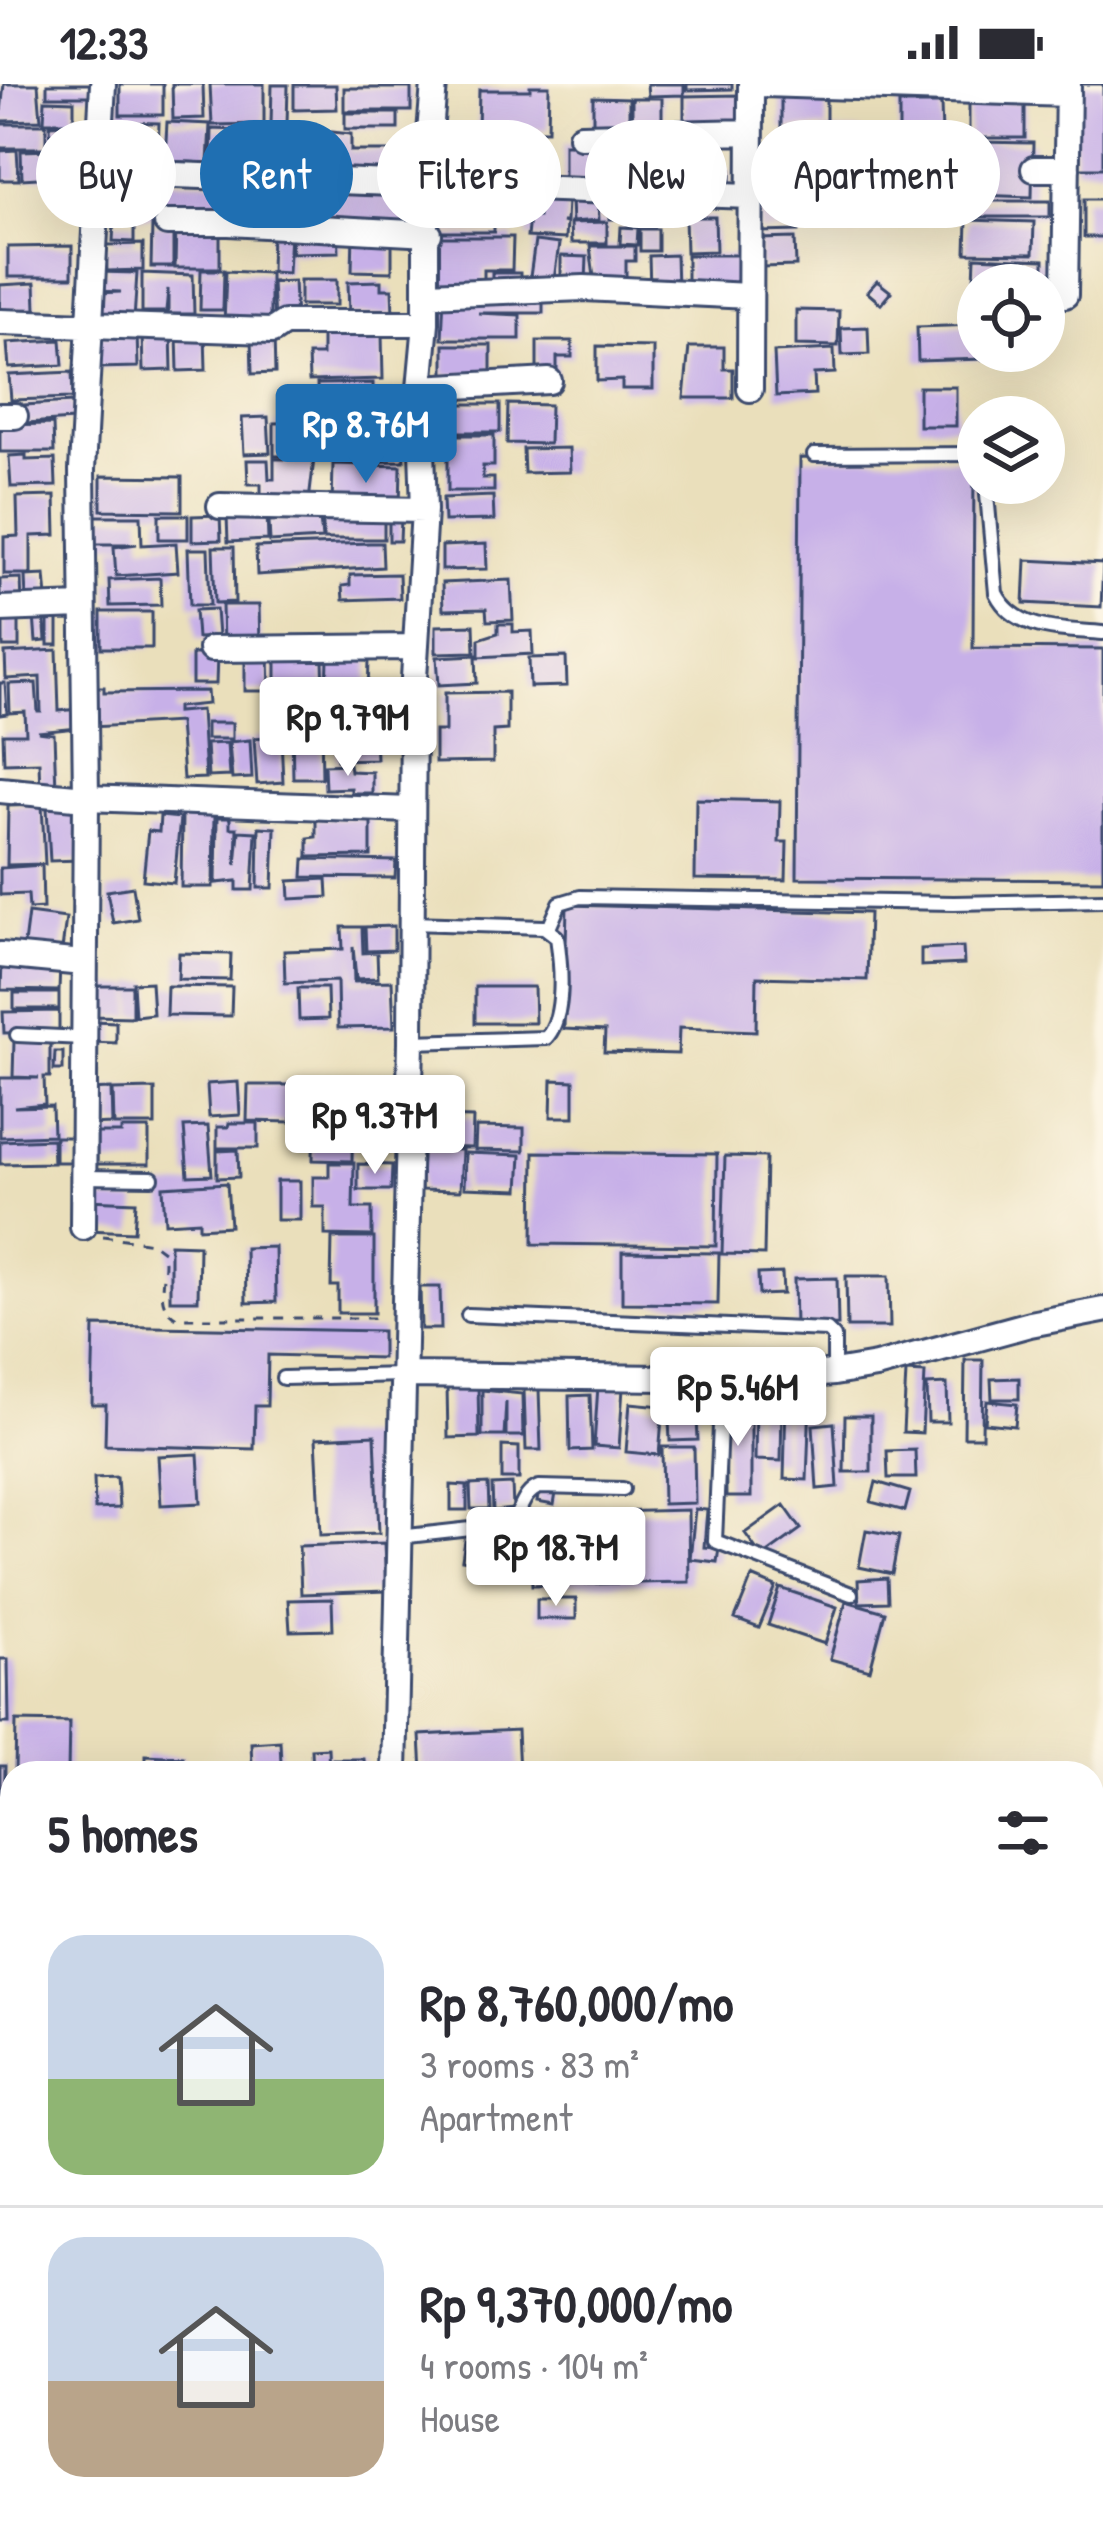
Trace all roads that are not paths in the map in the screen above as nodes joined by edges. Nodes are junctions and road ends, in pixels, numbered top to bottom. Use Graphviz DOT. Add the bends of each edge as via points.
graph roads {
  1 [pos="103,84"];
  2 [pos="434,84"];
  3 [pos="752,84"];
  4 [pos="763,84"];
  5 [pos="1068,89"];
  6 [pos="431,120"];
  7 [pos="750,132"];
  8 [pos="581,136"];
  9 [pos="1034,169"];
  10 [pos="1067,169"];
  11 [pos="176,175"];
  12 [pos="377,181"];
  13 [pos="561,188"];
  14 [pos="749,196"];
  15 [pos="176,223"];
  16 [pos="429,228"];
  17 [pos="429,234"];
  18 [pos="427,294"];
  19 [pos="1065,295"];
  20 [pos="748,296"];
  21 [pos="0,322"];
  22 [pos="426,323"];
  23 [pos="88,326"];
  24 [pos="550,381"];
  25 [pos="420,388"];
  26 [pos="750,389"];
  27 [pos="957,454"];
  28 [pos="814,455"];
  29 [pos="988,504"];
  30 [pos="220,506"];
  31 [pos="424,510"];
  32 [pos="82,606"];
  33 [pos="0,609"];
  34 [pos="1103,633"];
  35 [pos="416,647"];
  36 [pos="212,649"];
  37 [pos="0,790"];
  38 [pos="86,797"];
  39 [pos="410,810"];
  40 [pos="1103,899"];
  41 [pos="409,923"];
  42 [pos="549,928"];
  43 [pos="0,955"];
  44 [pos="83,963"];
  45 [pos="16,1035"];
  46 [pos="84,1038"];
  47 [pos="411,1042"];
  48 [pos="84,1178"];
  49 [pos="152,1178"];
  50 [pos="83,1227"];
  51 [pos="1103,1310"];
  52 [pos="468,1315"];
  53 [pos="834,1373"];
  54 [pos="403,1375"];
  55 [pos="284,1378"];
  56 [pos="722,1379"];
  57 [pos="623,1490"];
  58 [pos="399,1537"];
  59 [pos="851,1594"];
  60 [pos="394,1761"];
  1 -- 23 [label="street"];
  2 -- 6 [label="street"];
  3 -- 7 [label="street"];
  4 -- 5 [label="street"];
  5 -- 10 [label="street"];
  7 -- 8 [label="street"];
  7 -- 14 [label="street"];
  9 -- 10 [label="street"];
  10 -- 19 [label="street"];
  11 -- 12 [label="street"];
  13 -- 14 [label="street"];
  14 -- 20 [label="street"];
  15 -- 17 [label="street"];
  16 -- 17 [label="street"];
  17 -- 18 [label="street"];
  18 -- 20 [label="street" via="584,288"];
  18 -- 22 [label="street"];
  20 -- 26 [label="street"];
  21 -- 23 [label="street"];
  22 -- 23 [label="street" via="284,323 275,331"];
  22 -- 25 [label="street"];
  23 -- 32 [label="street"];
  24 -- 25 [label="street"];
  25 -- 31 [label="street"];
  27 -- 28 [label="lane"];
  29 -- 34 [label="lane" via="1001,605 1027,623"];
  30 -- 31 [label="street"];
  31 -- 35 [label="street"];
  32 -- 33 [label="street"];
  32 -- 38 [label="street"];
  35 -- 36 [label="street"];
  35 -- 39 [label="street"];
  37 -- 38 [label="street"];
  38 -- 39 [label="street"];
  38 -- 44 [label="street"];
  39 -- 41 [label="street"];
  40 -- 42 [label="lane" via="580,898 560,903"];
  41 -- 42 [label="lane"];
  41 -- 47 [label="street"];
  42 -- 47 [label="lane" via="558,944 558,1020 546,1038"];
  43 -- 44 [label="street"];
  44 -- 46 [label="street"];
  45 -- 46 [label="lane"];
  46 -- 48 [label="street"];
  47 -- 54 [label="street"];
  48 -- 49 [label="lane"];
  48 -- 50 [label="street"];
  51 -- 53 [label="street"];
  52 -- 53 [label="lane" via="826,1330 834,1337"];
  53 -- 56 [label="street"];
  54 -- 55 [label="lane"];
  54 -- 56 [label="street"];
  54 -- 58 [label="street"];
  56 -- 59 [label="lane" via="715,1541"];
  57 -- 58 [label="lane" via="539,1486 507,1525"];
  58 -- 60 [label="street"];
}
